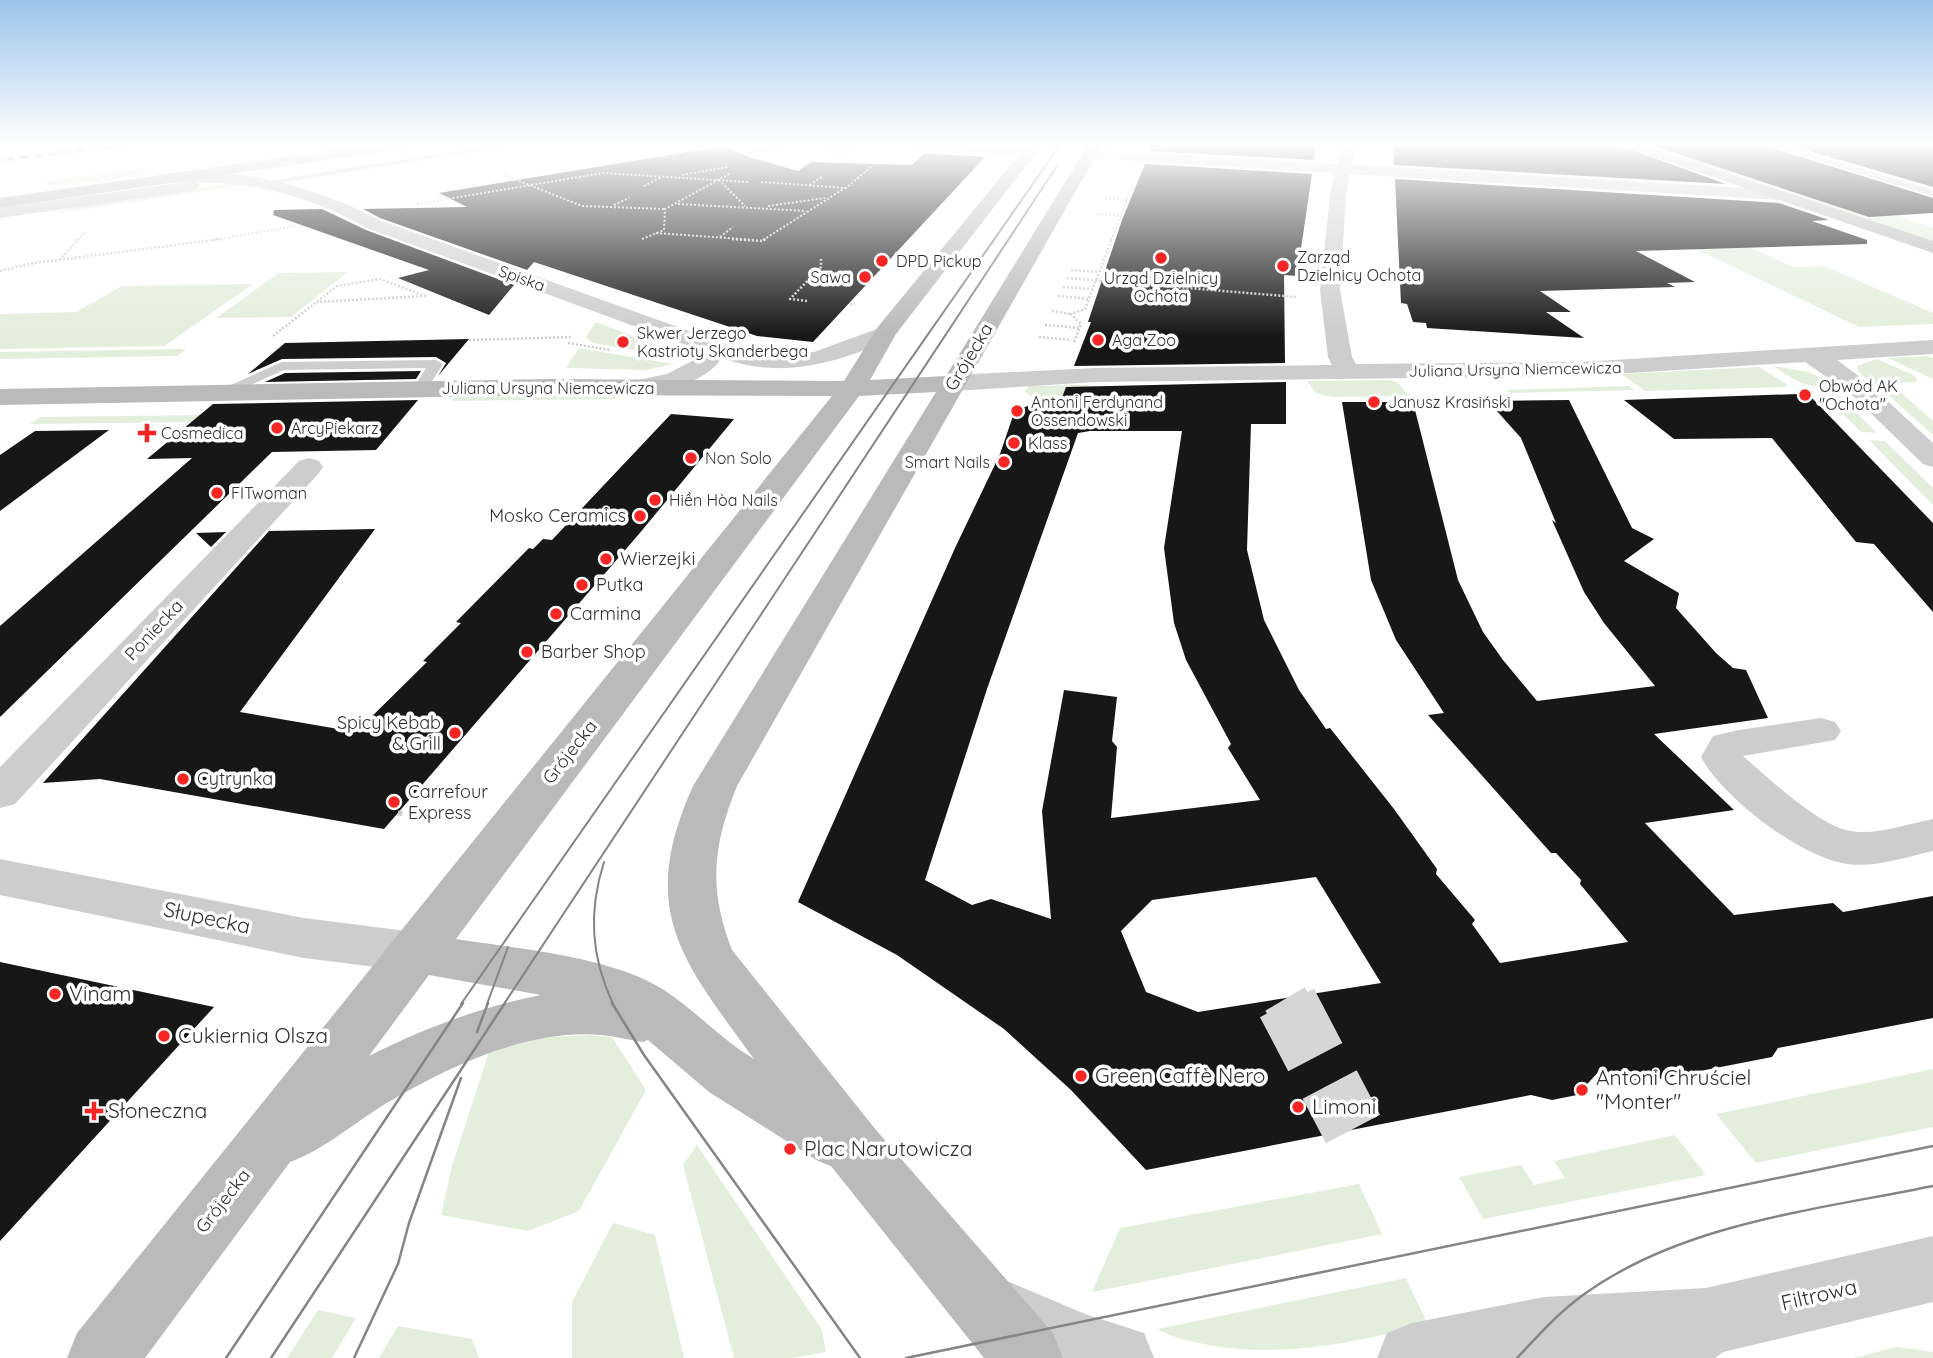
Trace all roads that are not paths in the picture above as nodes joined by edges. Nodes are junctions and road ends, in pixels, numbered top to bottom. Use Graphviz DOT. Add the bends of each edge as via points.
graph roads {
  1 [pos="32,208"];
  2 [pos="48,208"];
  3 [pos="339,208"];
  4 [pos="985,208"];
  5 [pos="1058,208"];
  6 [pos="1337,208"];
  7 [pos="1819,208"];
  8 [pos="0,213"];
  9 [pos="0,223"];
  10 [pos="1933,247"];
  11 [pos="885,333"];
  12 [pos="711,347"];
  13 [pos="976,347"];
  14 [pos="1933,347"];
  15 [pos="1810,355"];
  16 [pos="1348,373"];
  17 [pos="1096,375"];
  18 [pos="954,383"];
  19 [pos="633,387"];
  20 [pos="851,389"];
  21 [pos="0,397"];
  22 [pos="1933,458"];
  23 [pos="309,467"];
  24 [pos="1821,731"];
  25 [pos="0,793"];
  26 [pos="1933,835"];
  27 [pos="0,877"];
  28 [pos="415,952"];
  29 [pos="687,1039"];
  30 [pos="855,1150"];
  31 [pos="244,1173"];
  32 [pos="1933,1269"];
  33 [pos="969,1288"];
  34 [pos="1683,1340"];
  35 [pos="102,1358"];
  36 [pos="1028,1358"];
  37 [pos="1119,1358"];
  38 [pos="1412,1358"];
  1 -- 8 [label="street"];
  2 -- 9 [label="street" via="42,217"];
  3 -- 12 [label="street, Spiska"];
  4 -- 11 [label="main road, Grójecka"];
  5 -- 13 [label="main road, Grójecka"];
  6 -- 16 [label="street" via="1330,290 1340,357"];
  7 -- 10 [label="main road"];
  11 -- 12 [label="street, Spiska" via="805,362 762,361"];
  11 -- 20 [label="main road, Grójecka"];
  12 -- 19 [label="street" via="712,357 703,366 666,381"];
  13 -- 17 [label="street, Juliana Ursyna Niemcewicza" via="1021,370"];
  13 -- 18 [label="main road, Grójecka"];
  14 -- 15 [label="street, Juliana Ursyna Niemcewicza"];
  15 -- 16 [label="street, Juliana Ursyna Niemcewicza" via="1583,369"];
  15 -- 22 [label="street" via="1854,385"];
  16 -- 17 [label="street, Juliana Ursyna Niemcewicza"];
  17 -- 18 [label="street, Juliana Ursyna Niemcewicza"];
  18 -- 20 [label="main road, Juliana Ursyna Niemcewicza"];
  18 -- 30 [label="main road, Grójecka" via="715,786 694,839 690,865 699,931 711,960"];
  19 -- 20 [label="main road, Juliana Ursyna Niemcewicza"];
  19 -- 21 [label="main road, Juliana Ursyna Niemcewicza"];
  20 -- 28 [label="main road, Grójecka"];
  23 -- 25 [label="street, Poniecka"];
  24 -- 26 [label="street" via="1739,743 1728,746 1722,757 1769,803 1832,844 1860,848"];
  27 -- 28 [label="street, Słupecka" via="304,939"];
  28 -- 29 [label="main road" via="605,986 645,1006"];
  28 -- 31 [label="main road, Grójecka"];
  29 -- 30 [label="main road" via="729,1073"];
  29 -- 31 [label="main road" via="618,1012 582,1011 522,1021 456,1043 369,1081 284,1138"];
  30 -- 33 [label="main road, Grójecka"];
  31 -- 35 [label="main road, Grójecka"];
  32 -- 34 [label="street, Filtrowa"];
  33 -- 36 [label="main road, Grójecka"];
  33 -- 37 [label="street" via="1008,1316"];
  34 -- 38 [label="street, Filtrowa" via="1544,1331"];
}
